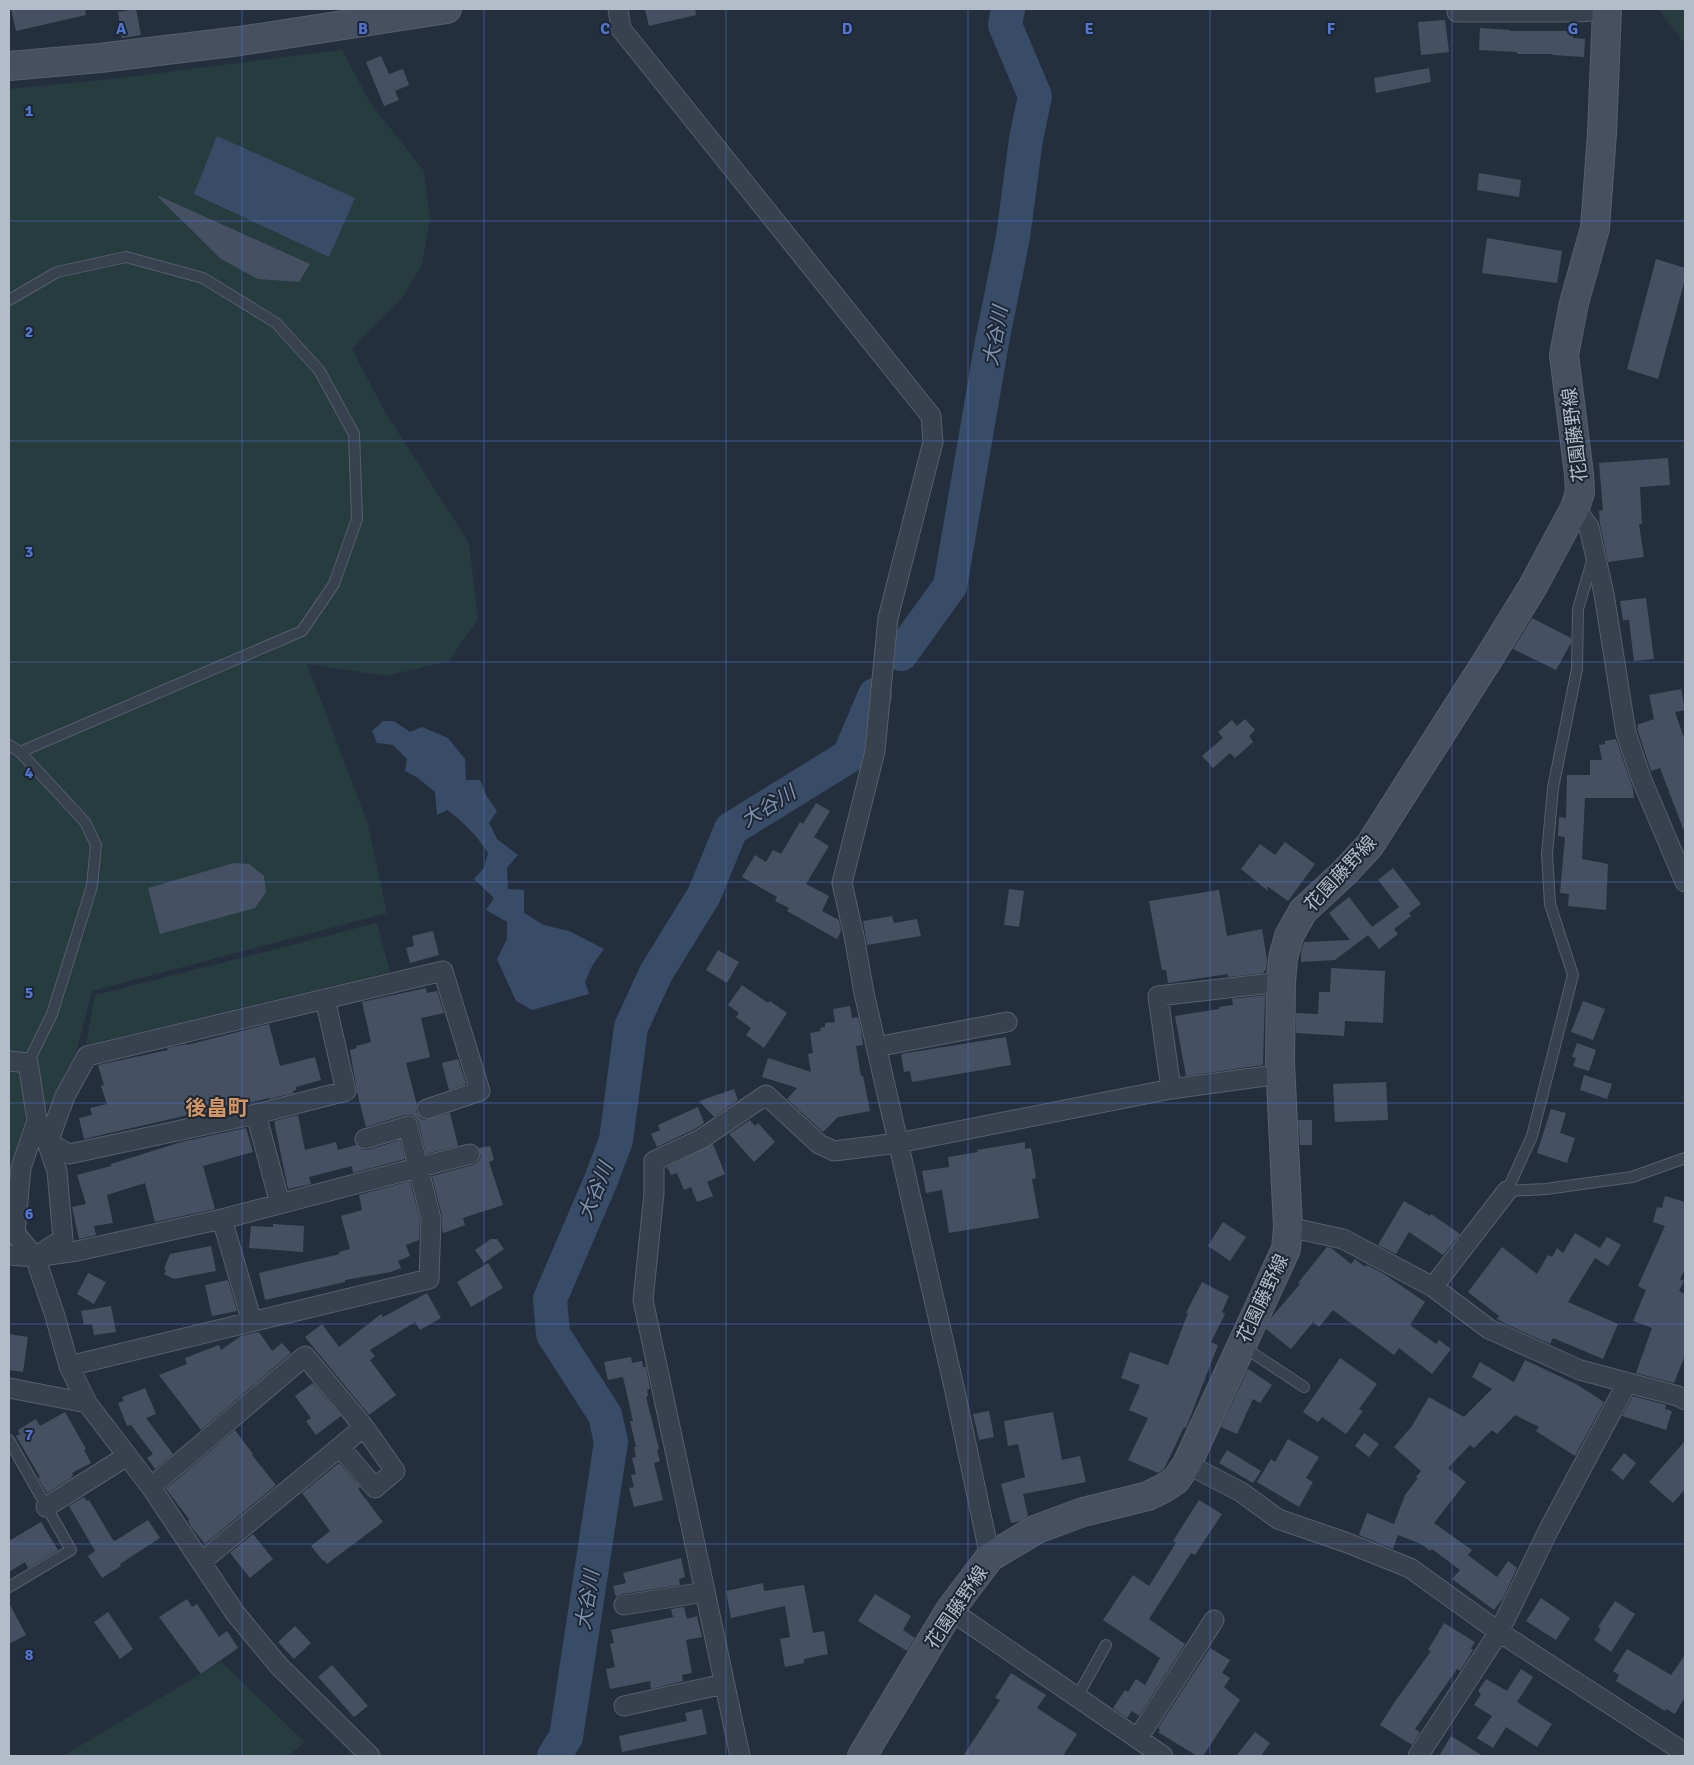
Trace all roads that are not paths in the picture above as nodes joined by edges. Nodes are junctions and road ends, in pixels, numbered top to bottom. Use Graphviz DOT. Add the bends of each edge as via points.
graph roads {
  1 [pos="447,9"];
  2 [pos="618,9"];
  3 [pos="1607,9"];
  4 [pos="1457,12"];
  5 [pos="9,66"];
  6 [pos="9,300"];
  7 [pos="1575,508"];
  8 [pos="1594,554"];
  9 [pos="9,745"];
  10 [pos="20,752"];
  11 [pos="1685,882"];
  12 [pos="1281,982"];
  13 [pos="325,999"];
  14 [pos="1007,1022"];
  15 [pos="876,1047"];
  16 [pos="9,1061"];
  17 [pos="28,1063"];
  18 [pos="1281,1074"];
  19 [pos="1171,1089"];
  20 [pos="427,1109"];
  21 [pos="256,1114"];
  22 [pos="38,1120"];
  23 [pos="365,1139"];
  24 [pos="48,1142"];
  25 [pos="898,1142"];
  26 [pos="470,1154"];
  27 [pos="1685,1158"];
  28 [pos="419,1167"];
  29 [pos="1506,1191"];
  30 [pos="280,1204"];
  31 [pos="222,1219"];
  32 [pos="1288,1226"];
  33 [pos="9,1255"];
  34 [pos="35,1257"];
  35 [pos="1433,1286"];
  36 [pos="252,1322"];
  37 [pos="1241,1345"];
  38 [pos="69,1366"];
  39 [pos="1627,1383"];
  40 [pos="1304,1387"];
  41 [pos="9,1388"];
  42 [pos="1683,1393"];
  43 [pos="87,1403"];
  44 [pos="364,1427"];
  45 [pos="9,1440"];
  46 [pos="340,1447"];
  47 [pos="127,1456"];
  48 [pos="1187,1464"];
  49 [pos="151,1487"];
  50 [pos="46,1507"];
  51 [pos="990,1557"];
  52 [pos="201,1562"];
  53 [pos="9,1587"];
  54 [pos="704,1592"];
  55 [pos="624,1605"];
  56 [pos="950,1610"];
  57 [pos="1214,1620"];
  58 [pos="1499,1632"];
  59 [pos="1106,1645"];
  60 [pos="724,1684"];
  61 [pos="1077,1697"];
  62 [pos="624,1706"];
  63 [pos="1138,1738"];
  64 [pos="1685,1753"];
  65 [pos="370,1756"];
  66 [pos="740,1756"];
  67 [pos="862,1756"];
  68 [pos="1164,1756"];
  69 [pos="1418,1756"];
  1 -- 5 [label="main road" via="230,42"];
  2 -- 15 [label="street" via="621,29 931,416 933,442 888,618 875,751 842,883"];
  3 -- 4 [label="street"];
  3 -- 7 [label="main road, 花園藤野線" via="1596,228 1574,303 1564,355 1579,474 1580,492"];
  6 -- 10 [label="lane" via="57,272 126,257 203,278 268,318 319,370 354,434 357,519 334,584 302,631"];
  7 -- 8 [label="street" via="1589,527"];
  7 -- 12 [label="main road, 花園藤野線" via="1532,588 1370,845 1303,911 1289,936"];
  8 -- 11 [label="street" via="1604,594 1626,733 1640,778"];
  8 -- 29 [label="lane" via="1578,608 1577,668 1554,788 1547,854 1550,904 1573,975 1532,1136"];
  9 -- 10 [label="lane"];
  10 -- 17 [label="lane" via="85,822 96,845 92,886 52,1014"];
  12 -- 18 [label="main road, 花園藤野線"];
  12 -- 19 [label="street" via="1158,996"];
  13 -- 20 [label="street" via="443,971 480,1091"];
  13 -- 21 [label="street" via="346,1091"];
  13 -- 24 [label="street" via="87,1056 65,1096"];
  14 -- 15 [label="street"];
  15 -- 25 [label="street"];
  16 -- 17 [label="street"];
  17 -- 22 [label="street"];
  18 -- 19 [label="street"];
  18 -- 32 [label="main road, 花園藤野線"];
  19 -- 25 [label="street"];
  21 -- 24 [label="street" via="69,1154"];
  21 -- 30 [label="street"];
  22 -- 24 [label="street"];
  22 -- 34 [label="street" via="21,1168 15,1233"];
  23 -- 28 [label="street" via="408,1126"];
  24 -- 34 [label="street" via="57,1171 63,1239"];
  25 -- 51 [label="street"];
  25 -- 54 [label="street" via="834,1151 819,1144 766,1095 701,1139 654,1161 654,1193 643,1300"];
  26 -- 28 [label="street"];
  27 -- 29 [label="lane" via="1632,1178"];
  28 -- 30 [label="street"];
  28 -- 36 [label="street" via="431,1219 429,1279"];
  29 -- 35 [label="street"];
  30 -- 31 [label="street"];
  31 -- 34 [label="street" via="78,1251"];
  31 -- 36 [label="street"];
  32 -- 35 [label="street" via="1343,1239"];
  32 -- 37 [label="main road, 花園藤野線" via="1286,1248"];
  33 -- 34 [label="street"];
  34 -- 38 [label="street"];
  35 -- 39 [label="street" via="1489,1329 1580,1370"];
  36 -- 38 [label="street"];
  37 -- 40 [label="lane"];
  37 -- 48 [label="main road, 花園藤野線"];
  38 -- 43 [label="street"];
  39 -- 42 [label="street"];
  39 -- 58 [label="street" via="1548,1531"];
  41 -- 43 [label="street"];
  43 -- 47 [label="street"];
  44 -- 46 [label="street"];
  44 -- 46 [label="street" via="395,1471 375,1488"];
  44 -- 49 [label="street" via="305,1356"];
  45 -- 50 [label="lane"];
  46 -- 52 [label="street"];
  47 -- 49 [label="street"];
  47 -- 50 [label="street"];
  48 -- 51 [label="main road, 花園藤野線" via="1176,1480 1148,1496 1083,1512 1038,1529"];
  48 -- 58 [label="street" via="1241,1492 1278,1519 1410,1568"];
  49 -- 52 [label="street"];
  50 -- 53 [label="lane" via="71,1550"];
  51 -- 56 [label="main road, 花園藤野線"];
  52 -- 65 [label="street" via="235,1613 279,1666"];
  54 -- 55 [label="street"];
  54 -- 60 [label="street"];
  56 -- 61 [label="street"];
  56 -- 67 [label="main road, 花園藤野線"];
  57 -- 63 [label="street"];
  58 -- 64 [label="street"];
  58 -- 69 [label="street"];
  59 -- 61 [label="lane"];
  60 -- 62 [label="street"];
  60 -- 66 [label="street"];
  61 -- 63 [label="street"];
  63 -- 68 [label="street"];
}
